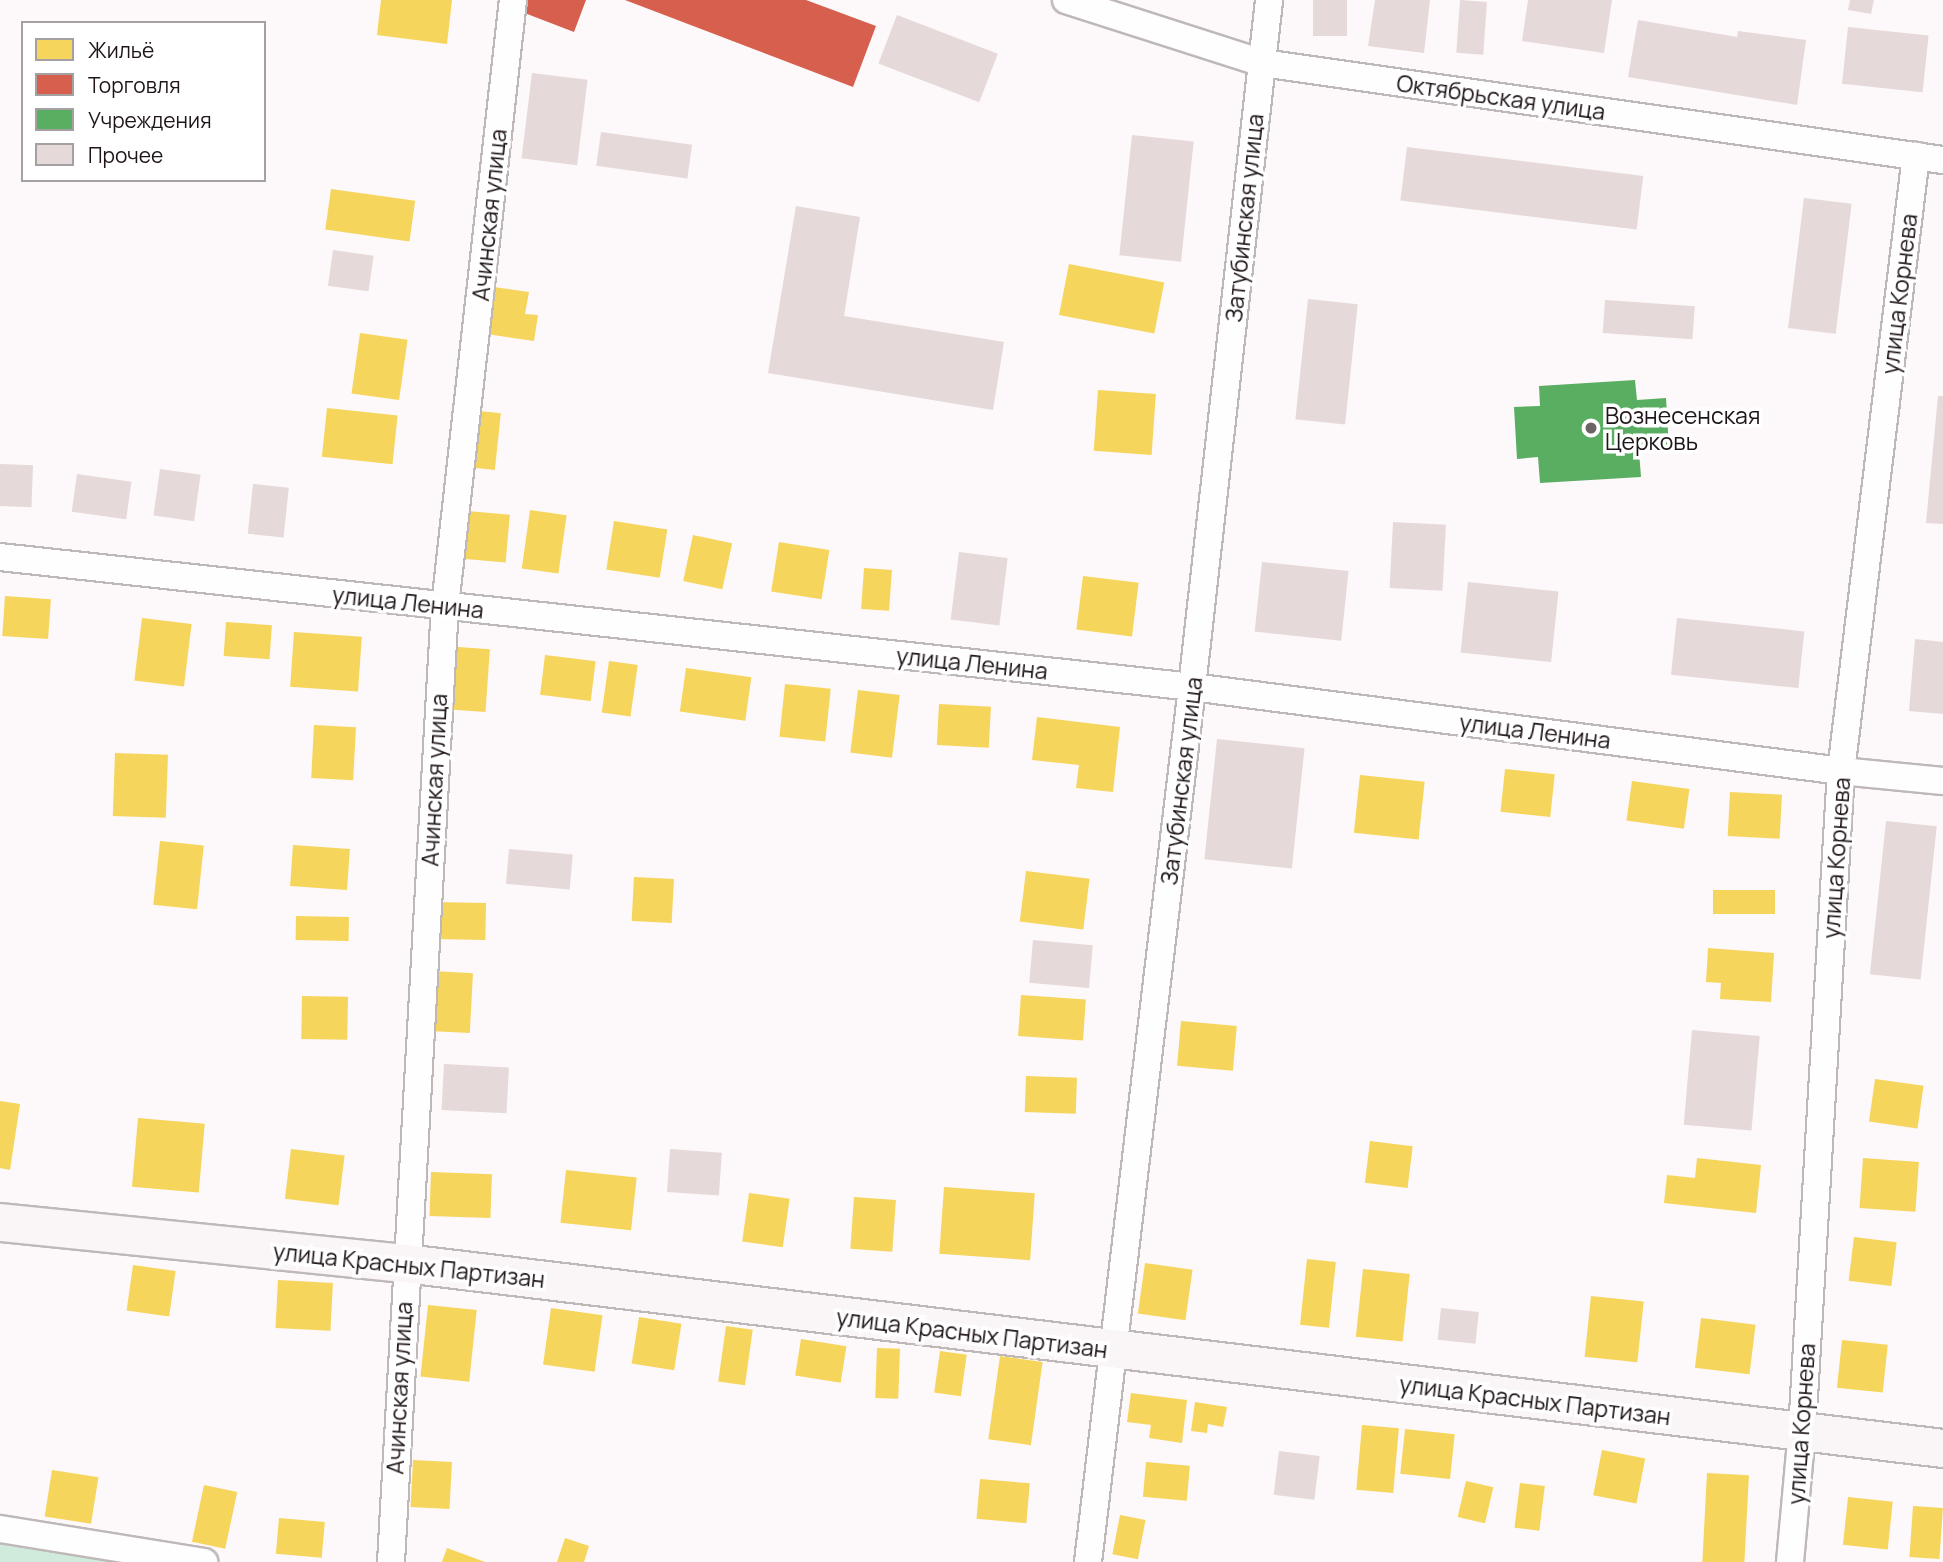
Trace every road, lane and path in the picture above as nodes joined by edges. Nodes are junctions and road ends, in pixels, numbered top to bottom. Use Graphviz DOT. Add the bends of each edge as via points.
graph roads {
  1 [pos="513,0"];
  2 [pos="1066,0"];
  3 [pos="1269,0"];
  4 [pos="1262,62"];
  5 [pos="1916,156"];
  6 [pos="1943,160"];
  7 [pos="0,557"];
  8 [pos="445,606"];
  9 [pos="1192,687"];
  10 [pos="1841,771"];
  11 [pos="1943,781"];
  12 [pos="0,1223"];
  13 [pos="405,1263"];
  14 [pos="1115,1350"];
  15 [pos="1802,1431"];
  16 [pos="1943,1448"];
  17 [pos="0,1529"];
  18 [pos="204,1562"];
  19 [pos="391,1562"];
  20 [pos="1088,1562"];
  21 [pos="1790,1562"];
  1 -- 8 [label="street, Ачинская улица"];
  2 -- 4 [label="street, Октябрьская улица"];
  3 -- 4 [label="street, Затубинская улица"];
  4 -- 5 [label="street, Октябрьская улица"];
  4 -- 9 [label="street, Затубинская улица"];
  5 -- 6 [label="street, Октябрьская улица"];
  5 -- 10 [label="street, улица Корнева"];
  7 -- 8 [label="street, улица Ленина"];
  8 -- 9 [label="street, улица Ленина"];
  8 -- 13 [label="street, Ачинская улица"];
  9 -- 10 [label="street, улица Ленина"];
  9 -- 14 [label="street, Затубинская улица"];
  10 -- 11 [label="street, улица Ленина"];
  10 -- 15 [label="street, улица Корнева"];
  12 -- 13 [label="main road, улица Красных Партизан"];
  13 -- 14 [label="main road, улица Красных Партизан"];
  13 -- 19 [label="street, Ачинская улица"];
  14 -- 15 [label="main road, улица Красных Партизан"];
  14 -- 20 [label="street, Затубинская улица"];
  15 -- 16 [label="main road, улица Красных Партизан"];
  15 -- 21 [label="street, улица Корнева"];
  17 -- 18 [label="street"];
}
